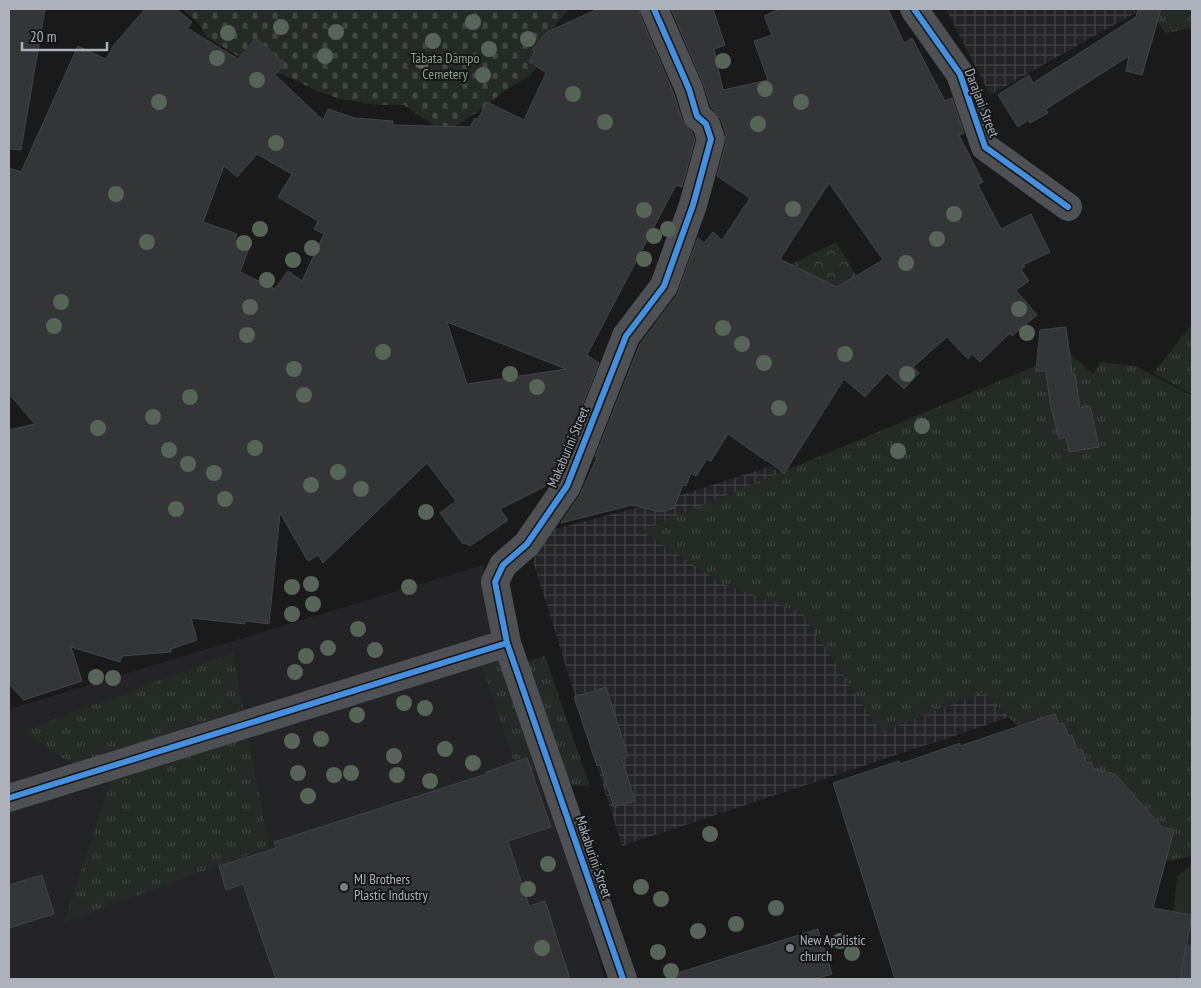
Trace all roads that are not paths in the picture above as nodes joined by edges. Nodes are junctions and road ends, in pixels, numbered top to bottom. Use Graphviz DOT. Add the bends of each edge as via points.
graph roads {
  1 [pos="654,9"];
  2 [pos="914,9"];
  3 [pos="1068,207"];
  4 [pos="507,642"];
  5 [pos="9,798"];
  6 [pos="623,979"];
  1 -- 4 [label="street, Makaburini Street" via="689,89 697,116 706,124 711,139 693,205 664,286 626,336 567,486 527,544 503,566 495,582"];
  2 -- 3 [label="street, Darajani Street" via="960,74 985,147"];
  4 -- 5 [label="street"];
  4 -- 6 [label="street, Makaburini Street"];
}
